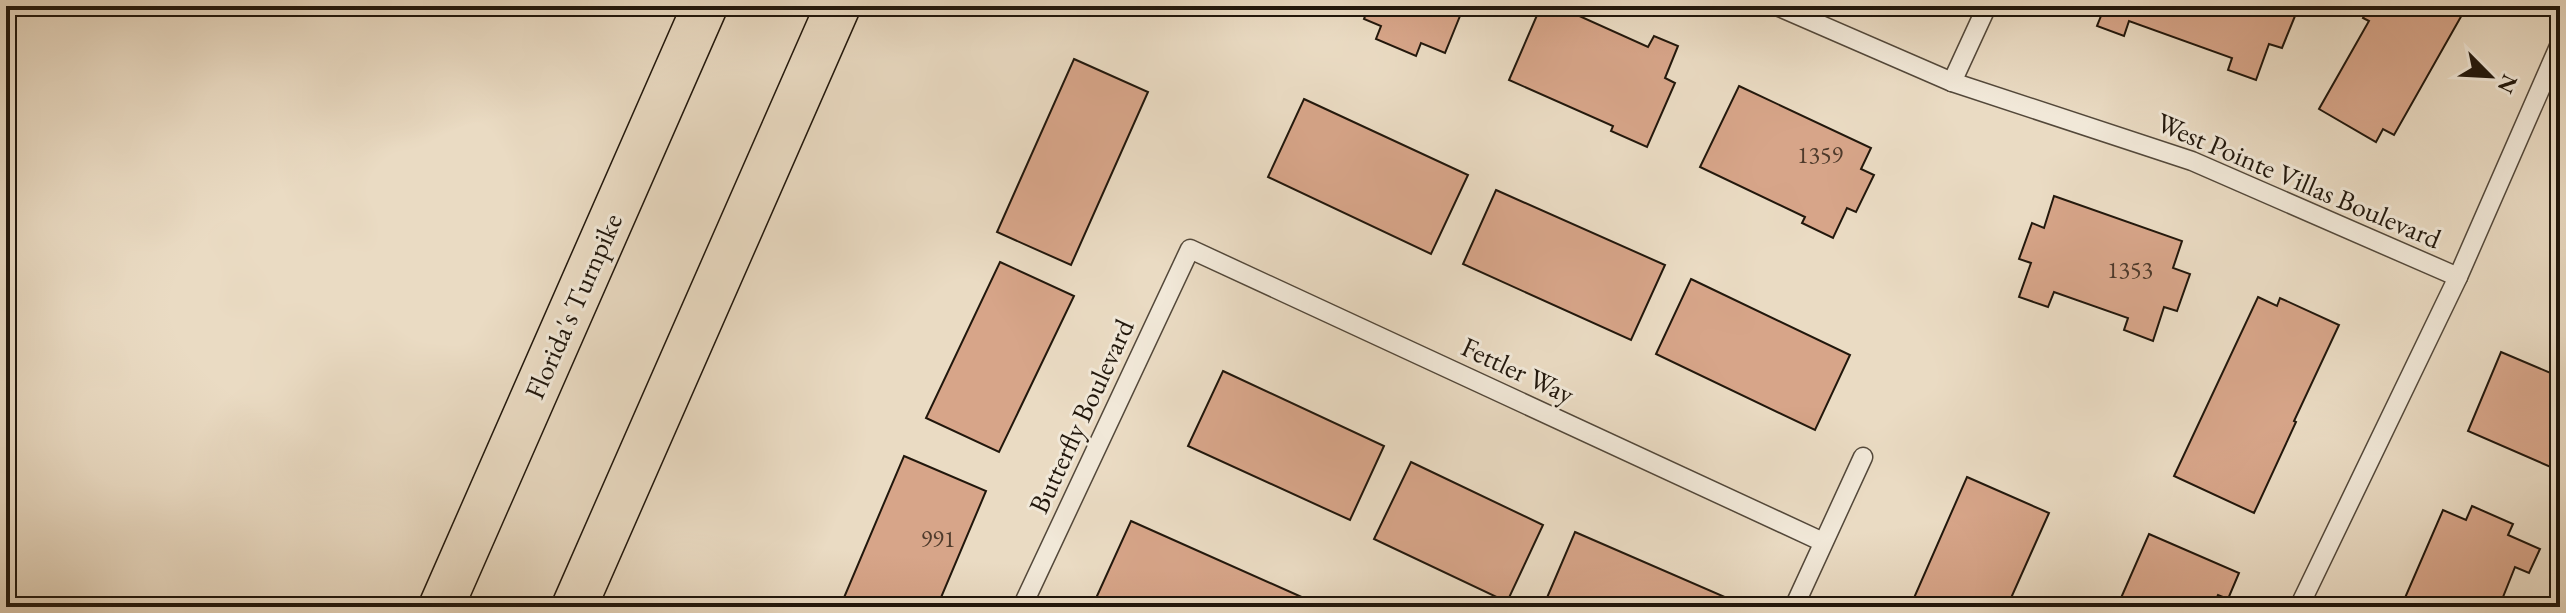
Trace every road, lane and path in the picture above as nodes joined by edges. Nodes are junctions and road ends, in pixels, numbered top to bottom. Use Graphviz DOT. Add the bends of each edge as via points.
graph roads {
  1 [pos="705,6"];
  2 [pos="838,6"];
  3 [pos="1777,6"];
  4 [pos="1987,6"];
  5 [pos="2560,44"];
  6 [pos="1952,82"];
  7 [pos="1190,249"];
  8 [pos="2458,277"];
  9 [pos="1863,457"];
  10 [pos="1823,542"];
  11 [pos="441,607"];
  12 [pos="574,607"];
  13 [pos="1022,607"];
  14 [pos="1794,607"];
  15 [pos="2299,607"];
  1 -- 11 [label="highway, Florida's Turnpike"];
  2 -- 12 [label="highway"];
  3 -- 6 [label="lane, West Pointe Villas Boulevard"];
  4 -- 6 [label="lane"];
  5 -- 8 [label="lane"];
  6 -- 8 [label="lane, West Pointe Villas Boulevard" via="2192,161"];
  7 -- 10 [label="lane, Fettler Way"];
  7 -- 13 [label="lane, Butterfly Boulevard"];
  8 -- 15 [label="lane, West Pointe Villas Boulevard"];
  9 -- 10 [label="lane"];
  10 -- 14 [label="lane"];
}
